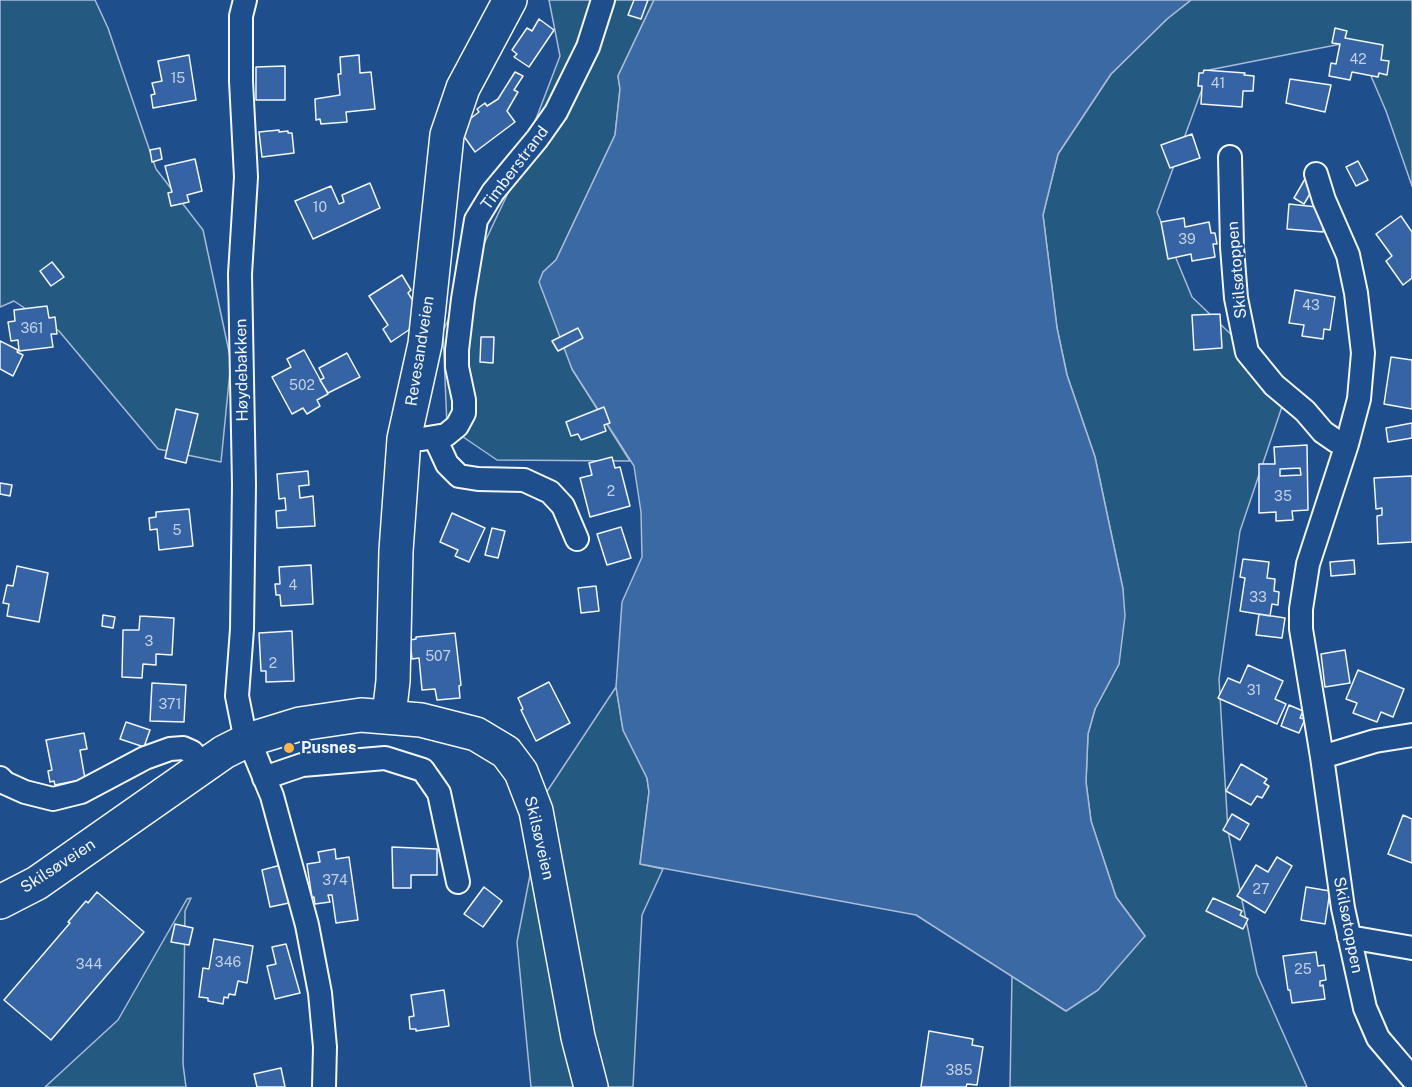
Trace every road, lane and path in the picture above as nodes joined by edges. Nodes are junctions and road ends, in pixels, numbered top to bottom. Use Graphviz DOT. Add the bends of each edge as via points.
graph roads {
  1 [pos="244,0"];
  2 [pos="510,0"];
  3 [pos="603,0"];
  4 [pos="1230,157"];
  5 [pos="1316,174"];
  6 [pos="420,438"];
  7 [pos="1347,444"];
  8 [pos="577,539"];
  9 [pos="389,716"];
  10 [pos="1412,735"];
  11 [pos="248,740"];
  12 [pos="1322,757"];
  13 [pos="204,766"];
  14 [pos="0,778"];
  15 [pos="264,778"];
  16 [pos="458,882"];
  17 [pos="0,902"];
  18 [pos="1349,937"];
  19 [pos="1412,948"];
  20 [pos="1412,1078"];
  21 [pos="324,1087"];
  22 [pos="591,1087"];
  1 -- 11 [label="street, Høydebakken" via="241,81 246,177 240,274 243,629 237,696"];
  2 -- 6 [label="main road, Revesandveien" via="463,88 447,135 425,344"];
  3 -- 6 [label="street, Timberstrand" via="588,47 556,112 493,192 476,220 457,350 464,413 446,435"];
  4 -- 7 [label="street, Skilsøtoppen" via="1236,298 1247,352 1323,432"];
  5 -- 7 [label="street, Skilsøtoppen" via="1347,255 1358,303 1363,353 1359,399"];
  6 -- 8 [label="street" via="459,476 524,480 550,492 563,506"];
  6 -- 9 [label="main road, Revesandveien" via="396,551"];
  7 -- 12 [label="street, Skilsøtoppen" via="1308,564 1300,609"];
  9 -- 11 [label="main road, Skilsøveien" via="361,715 300,724"];
  9 -- 22 [label="main road, Skilsøveien" via="476,734 506,752 521,772 536,811"];
  10 -- 12 [label="street"];
  11 -- 13 [label="main road, Skilsøveien"];
  11 -- 15 [label="street"];
  12 -- 18 [label="street, Skilsøtoppen"];
  13 -- 14 [label="street" via="192,752 170,749 81,792 53,799 25,792"];
  13 -- 17 [label="main road, Skilsøveien" via="37,883"];
  15 -- 16 [label="street" via="302,765 385,758 423,770 439,793"];
  15 -- 21 [label="street" via="307,925 320,993"];
  18 -- 19 [label="street"];
  18 -- 20 [label="street, Skilsøtoppen" via="1365,1008 1378,1038"];
}
